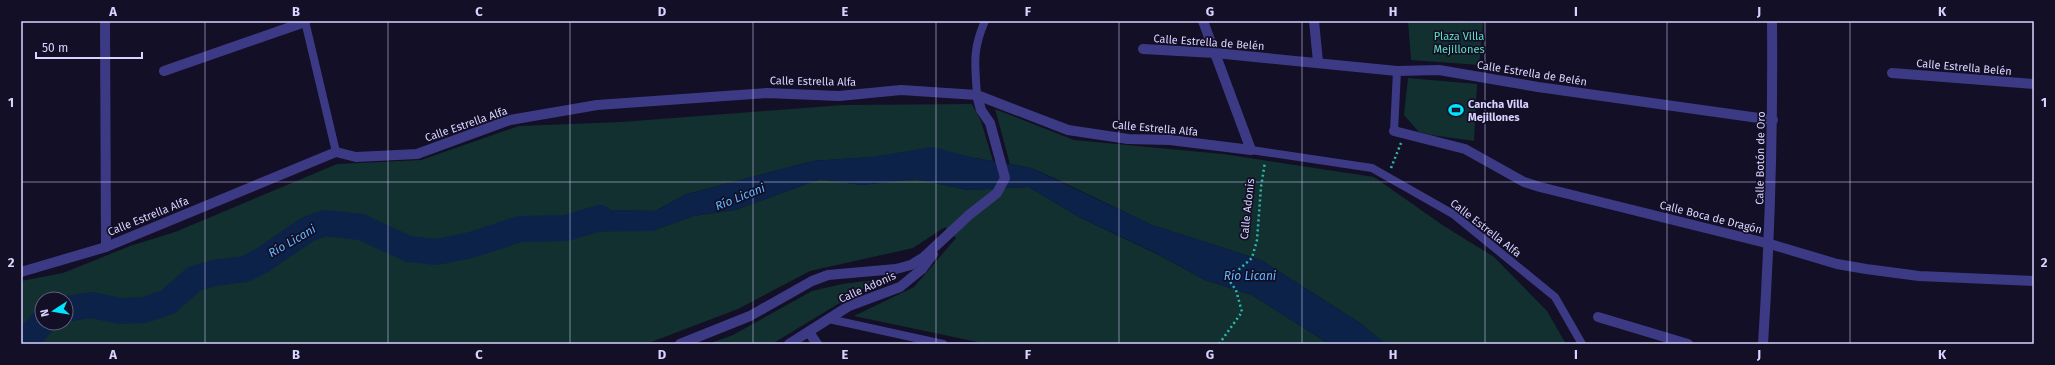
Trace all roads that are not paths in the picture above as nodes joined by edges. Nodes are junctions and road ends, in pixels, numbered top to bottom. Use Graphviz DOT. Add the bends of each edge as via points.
graph roads {
  1 [pos="105,21"];
  2 [pos="305,21"];
  3 [pos="985,21"];
  4 [pos="1203,21"];
  5 [pos="1314,21"];
  6 [pos="1772,21"];
  7 [pos="1143,50"];
  8 [pos="1215,53"];
  9 [pos="1318,62"];
  10 [pos="164,71"];
  11 [pos="1397,71"];
  12 [pos="1892,73"];
  13 [pos="2034,84"];
  14 [pos="977,95"];
  15 [pos="1773,120"];
  16 [pos="1394,131"];
  17 [pos="1251,150"];
  18 [pos="336,152"];
  19 [pos="944,239"];
  20 [pos="1770,244"];
  21 [pos="106,247"];
  22 [pos="21,272"];
  23 [pos="2034,281"];
  24 [pos="1598,317"];
  25 [pos="829,319"];
  26 [pos="809,332"];
  27 [pos="680,344"];
  28 [pos="789,344"];
  29 [pos="817,344"];
  30 [pos="943,344"];
  31 [pos="1582,344"];
  32 [pos="1688,344"];
  33 [pos="1763,344"];
  1 -- 21 [label="street"];
  2 -- 10 [label="street"];
  2 -- 18 [label="lane"];
  3 -- 14 [label="lane" via="977,40"];
  4 -- 8 [label="street"];
  5 -- 9 [label="street"];
  6 -- 15 [label="street, Calle Botón de Oro"];
  7 -- 8 [label="street, Calle Estrella de Belén"];
  8 -- 9 [label="street, Calle Estrella de Belén"];
  8 -- 17 [label="street"];
  9 -- 11 [label="street, Calle Estrella de Belén"];
  11 -- 15 [label="street, Calle Estrella de Belén" via="1439,70 1538,87"];
  11 -- 16 [label="lane"];
  12 -- 13 [label="street, Calle Estrella Belén"];
  14 -- 17 [label="street, Calle Estrella Alfa" via="1068,130 1128,139 1170,140"];
  14 -- 18 [label="street, Calle Estrella Alfa" via="901,90 839,96 767,93 597,105 510,120 416,154 356,157"];
  14 -- 19 [label="street" via="981,110 990,123 1005,178 997,193"];
  15 -- 20 [label="street, Calle Botón de Oro"];
  16 -- 20 [label="street, Calle Boca de Dragón" via="1465,149 1524,182 1540,187"];
  17 -- 31 [label="lane, Calle Estrella Alfa" via="1372,168 1453,214 1555,297"];
  18 -- 21 [label="street, Calle Estrella Alfa"];
  19 -- 25 [label="street, Calle Adonis" via="922,269 900,287 849,306"];
  19 -- 27 [label="street" via="924,257 910,265 896,269 828,276 812,281 750,316"];
  20 -- 23 [label="street, Calle Boca de Dragón" via="1837,264 1866,269 1918,276"];
  20 -- 33 [label="street, Calle Botón de Oro"];
  21 -- 22 [label="street, Calle Estrella Alfa"];
  24 -- 32 [label="street"];
  25 -- 26 [label="street, Calle Adonis"];
  25 -- 30 [label="lane, Calle Adonis"];
  26 -- 28 [label="street, Calle Adonis"];
  26 -- 29 [label="street"];
}
